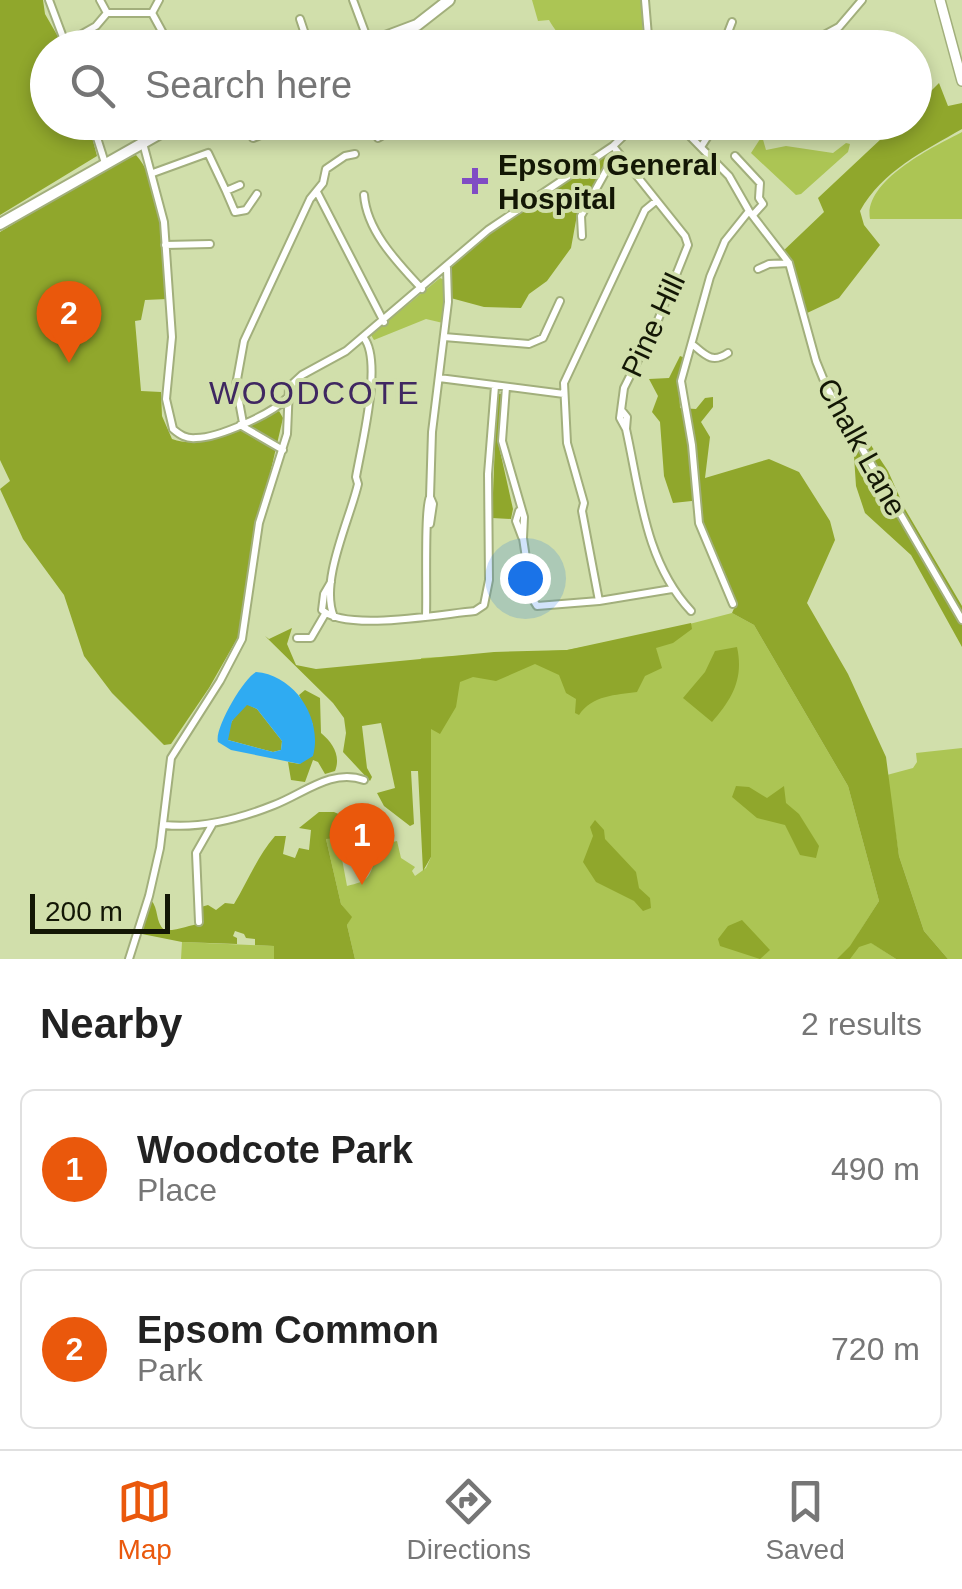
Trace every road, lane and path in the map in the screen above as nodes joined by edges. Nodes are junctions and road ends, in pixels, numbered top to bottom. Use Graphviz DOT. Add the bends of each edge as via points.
graph roads {
  1 [pos="49,0"];
  2 [pos="100,0"];
  3 [pos="160,0"];
  4 [pos="353,0"];
  5 [pos="449,0"];
  6 [pos="645,0"];
  7 [pos="862,0"];
  8 [pos="940,0"];
  9 [pos="107,13"];
  10 [pos="152,13"];
  11 [pos="300,19"];
  12 [pos="732,22"];
  13 [pos="61,30"];
  14 [pos="90,30"];
  15 [pos="161,30"];
  16 [pos="304,30"];
  17 [pos="364,30"];
  18 [pos="404,30"];
  19 [pos="648,30"];
  20 [pos="730,30"];
  21 [pos="833,30"];
  22 [pos="962,81"];
  23 [pos="98,140"];
  24 [pos="146,140"];
  25 [pos="622,140"];
  26 [pos="694,140"];
  27 [pos="705,140"];
  28 [pos="701,147"];
  29 [pos="615,148"];
  30 [pos="355,154"];
  31 [pos="734,156"];
  32 [pos="106,163"];
  33 [pos="153,172"];
  34 [pos="240,185"];
  35 [pos="226,192"];
  36 [pos="316,192"];
  37 [pos="258,194"];
  38 [pos="364,195"];
  39 [pos="656,201"];
  40 [pos="751,213"];
  41 [pos="0,224"];
  42 [pos="582,236"];
  43 [pos="210,244"];
  44 [pos="165,245"];
  45 [pos="789,263"];
  46 [pos="446,267"];
  47 [pos="758,268"];
  48 [pos="422,289"];
  49 [pos="560,300"];
  50 [pos="384,322"];
  51 [pos="444,337"];
  52 [pos="364,338"];
  53 [pos="692,344"];
  54 [pos="728,353"];
  55 [pos="439,378"];
  56 [pos="495,386"];
  57 [pos="506,387"];
  58 [pos="564,394"];
  59 [pos="288,397"];
  60 [pos="241,424"];
  61 [pos="282,450"];
  62 [pos="331,582"];
  63 [pos="672,589"];
  64 [pos="599,601"];
  65 [pos="733,604"];
  66 [pos="691,611"];
  67 [pos="325,614"];
  68 [pos="426,615"];
  69 [pos="335,618"];
  70 [pos="962,620"];
  71 [pos="298,638"];
  72 [pos="364,780"];
  73 [pos="213,824"];
  74 [pos="164,825"];
  75 [pos="199,922"];
  76 [pos="129,959"];
  1 -- 13 [label="street"];
  2 -- 9 [label="street"];
  3 -- 10 [label="street"];
  4 -- 17 [label="street"];
  5 -- 18 [label="highway"];
  6 -- 19 [label="street"];
  7 -- 21 [label="street"];
  8 -- 22 [label="main road"];
  9 -- 10 [label="street"];
  9 -- 14 [label="street"];
  10 -- 15 [label="street"];
  11 -- 16 [label="street"];
  12 -- 20 [label="street"];
  23 -- 32 [label="street"];
  24 -- 32 [label="highway"];
  24 -- 33 [label="street"];
  25 -- 29 [label="street"];
  26 -- 28 [label="street, Chalk Lane"];
  27 -- 28 [label="street"];
  28 -- 40 [label="street, Chalk Lane"];
  29 -- 39 [label="street, Pine Hill"];
  29 -- 42 [label="street" via="581,216"];
  29 -- 46 [label="street" via="488,230"];
  30 -- 36 [label="street" via="328,167"];
  31 -- 40 [label="street" via="760,183 763,204"];
  32 -- 41 [label="highway"];
  33 -- 35 [label="street" via="210,154"];
  33 -- 44 [label="street"];
  34 -- 35 [label="street"];
  35 -- 37 [label="street" via="238,213"];
  36 -- 50 [label="street"];
  36 -- 60 [label="street" via="246,334 236,385"];
  38 -- 48 [label="street" via="388,250"];
  39 -- 58 [label="street" via="645,210 608,284 569,368"];
  39 -- 63 [label="street, Pine Hill" via="685,236 687,249 624,388 622,411 655,555"];
  40 -- 45 [label="street, Chalk Lane"];
  40 -- 53 [label="street" via="726,242 710,277"];
  43 -- 44 [label="street"];
  44 -- 60 [label="street" via="172,337 166,399 173,429 200,438"];
  45 -- 47 [label="street"];
  45 -- 70 [label="street, Chalk Lane" via="819,371"];
  46 -- 48 [label="street"];
  46 -- 51 [label="street"];
  48 -- 50 [label="street"];
  49 -- 51 [label="street" via="536,342"];
  50 -- 52 [label="street"];
  51 -- 55 [label="street"];
  52 -- 59 [label="street" via="298,377"];
  52 -- 62 [label="street" via="369,388"];
  53 -- 54 [label="street" via="712,359"];
  53 -- 65 [label="street" via="682,381 699,524"];
  55 -- 56 [label="street"];
  55 -- 68 [label="street"];
  56 -- 57 [label="street"];
  56 -- 68 [label="street" via="488,594 475,611"];
  57 -- 58 [label="street"];
  57 -- 64 [label="street" via="502,442 532,598 542,608"];
  58 -- 64 [label="street" via="568,454 584,503"];
  59 -- 60 [label="street"];
  59 -- 61 [label="street"];
  60 -- 61 [label="street"];
  61 -- 74 [label="street" via="256,538 242,639 171,758"];
  62 -- 67 [label="street"];
  62 -- 69 [label="street"];
  63 -- 64 [label="street"];
  63 -- 66 [label="street, Pine Hill"];
  67 -- 69 [label="street"];
  67 -- 71 [label="street" via="311,638"];
  68 -- 69 [label="street"];
  72 -- 73 [label="street" via="322,782"];
  73 -- 74 [label="street"];
  73 -- 75 [label="street" via="196,854"];
  74 -- 76 [label="street"];
}
